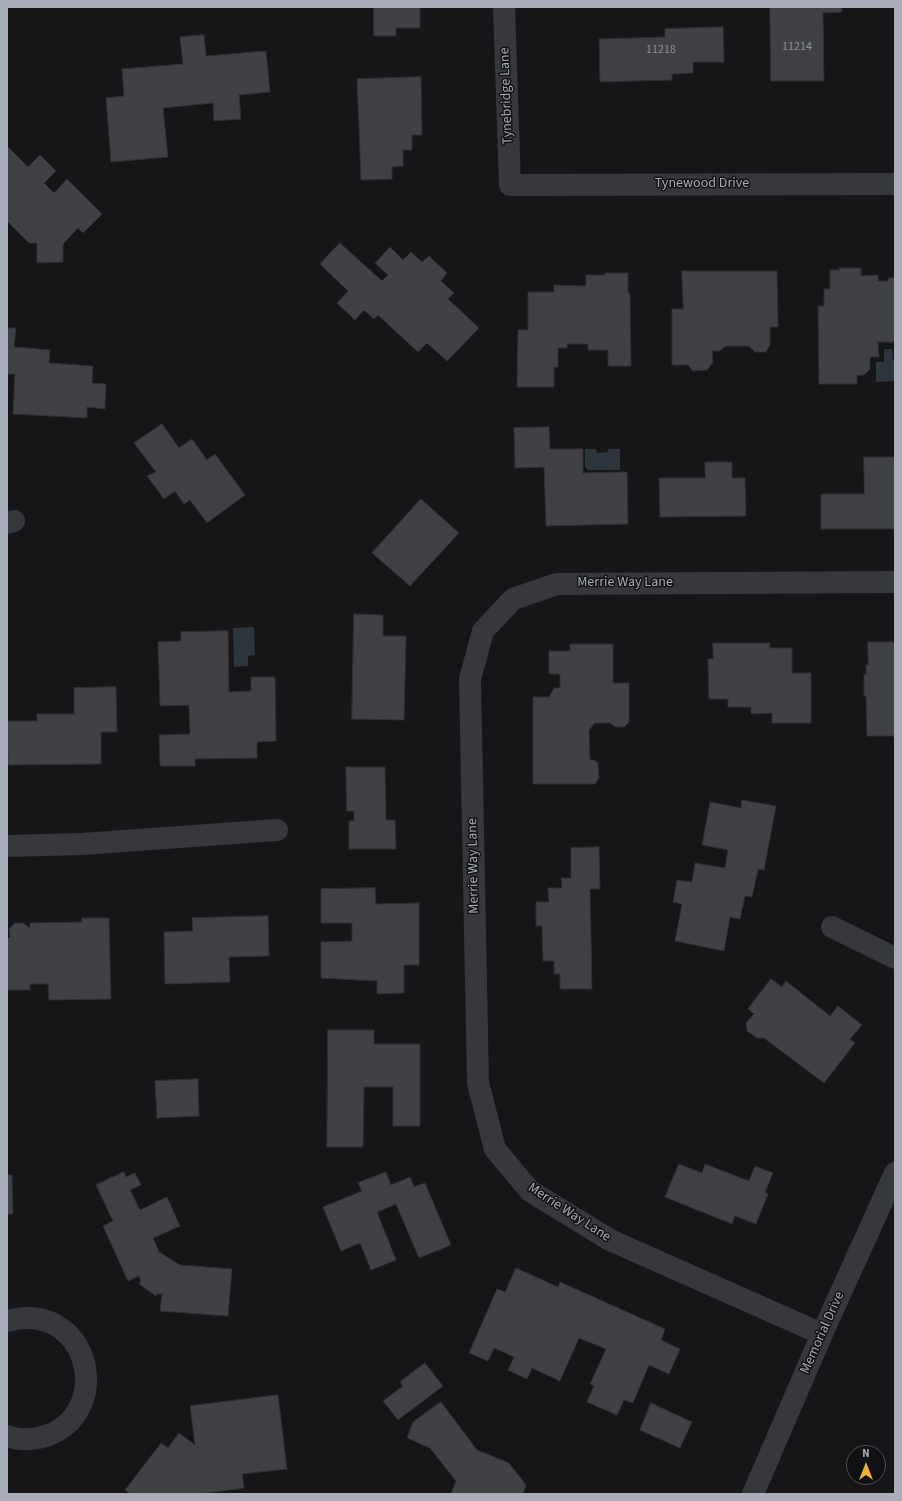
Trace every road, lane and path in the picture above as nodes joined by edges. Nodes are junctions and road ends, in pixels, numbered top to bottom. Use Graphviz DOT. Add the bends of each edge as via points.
graph roads {
  1 [pos="504,7"];
  2 [pos="895,184"];
  3 [pos="510,185"];
  4 [pos="895,582"];
  5 [pos="277,830"];
  6 [pos="7,846"];
  7 [pos="832,927"];
  8 [pos="895,958"];
  9 [pos="895,1173"];
  10 [pos="7,1321"];
  11 [pos="822,1334"];
  12 [pos="7,1436"];
  13 [pos="753,1494"];
  1 -- 3 [label="street, Tynebridge Lane"];
  2 -- 3 [label="street, Tynewood Drive"];
  4 -- 11 [label="street, Merrie Way Lane" via="557,584 513,599 483,631 470,679 478,1083 495,1149 530,1191 610,1240"];
  5 -- 6 [label="street" via="82,844"];
  7 -- 8 [label="street"];
  9 -- 11 [label="street, Memorial Drive"];
  10 -- 12 [label="street" via="26,1318 45,1321 62,1330 76,1344 85,1362 87,1382 83,1402 72,1419 56,1432 36,1439 15,1439"];
  11 -- 13 [label="street, Memorial Drive"];
}
